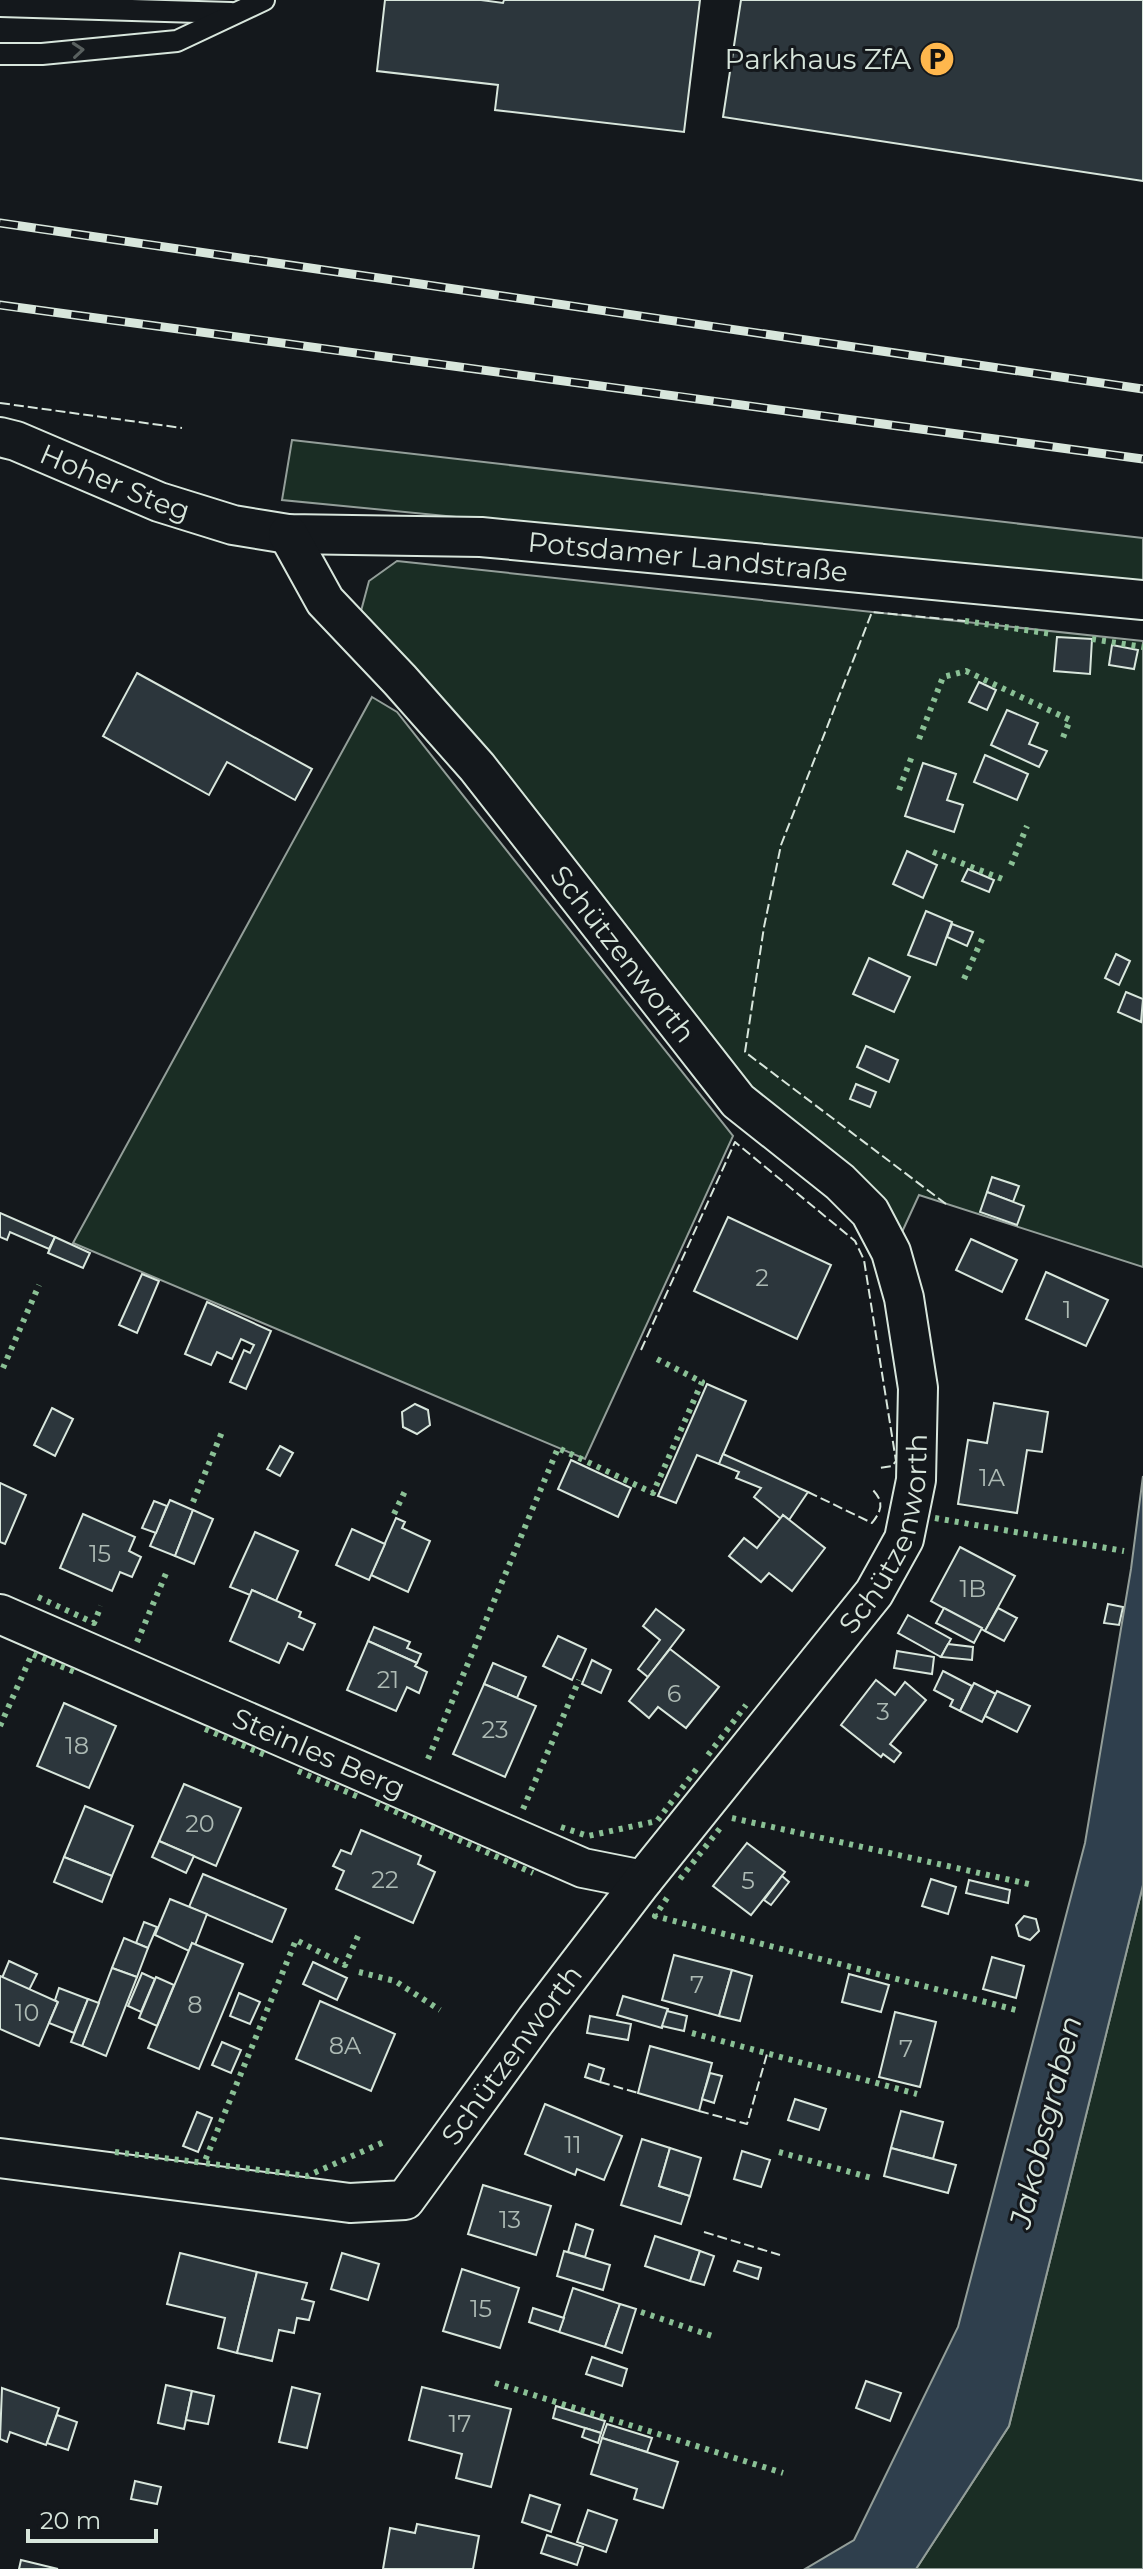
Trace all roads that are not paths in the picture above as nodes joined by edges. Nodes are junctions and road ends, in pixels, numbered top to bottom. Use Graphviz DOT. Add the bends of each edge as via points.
graph roads {
  1 [pos="264,0"];
  2 [pos="0,6"];
  3 [pos="239,13"];
  4 [pos="0,54"];
  5 [pos="0,437"];
  6 [pos="233,525"];
  7 [pos="288,534"];
  8 [pos="1143,600"];
  9 [pos="0,1614"];
  10 [pos="643,1880"];
  11 [pos="0,2158"];
  1 -- 3 [label="lane"];
  2 -- 3 [label="lane"];
  4 -- 3 [label="lane, one-way" via="177,41"];
  5 -- 6 [label="street, Hoher Steg" via="159,502"];
  6 -- 7 [label="street, Potsdamer Landstraße"];
  7 -- 8 [label="street, Potsdamer Landstraße" via="481,537"];
  7 -- 10 [label="street, Schützenworth" via="325,601 477,767 738,1101 870,1212 891,1252 904,1298 918,1388 916,1480 904,1539 874,1593"];
  9 -- 10 [label="street, Steinles Berg" via="583,1868"];
  10 -- 11 [label="street, Schützenworth" via="405,2200 350,2203"];
}
